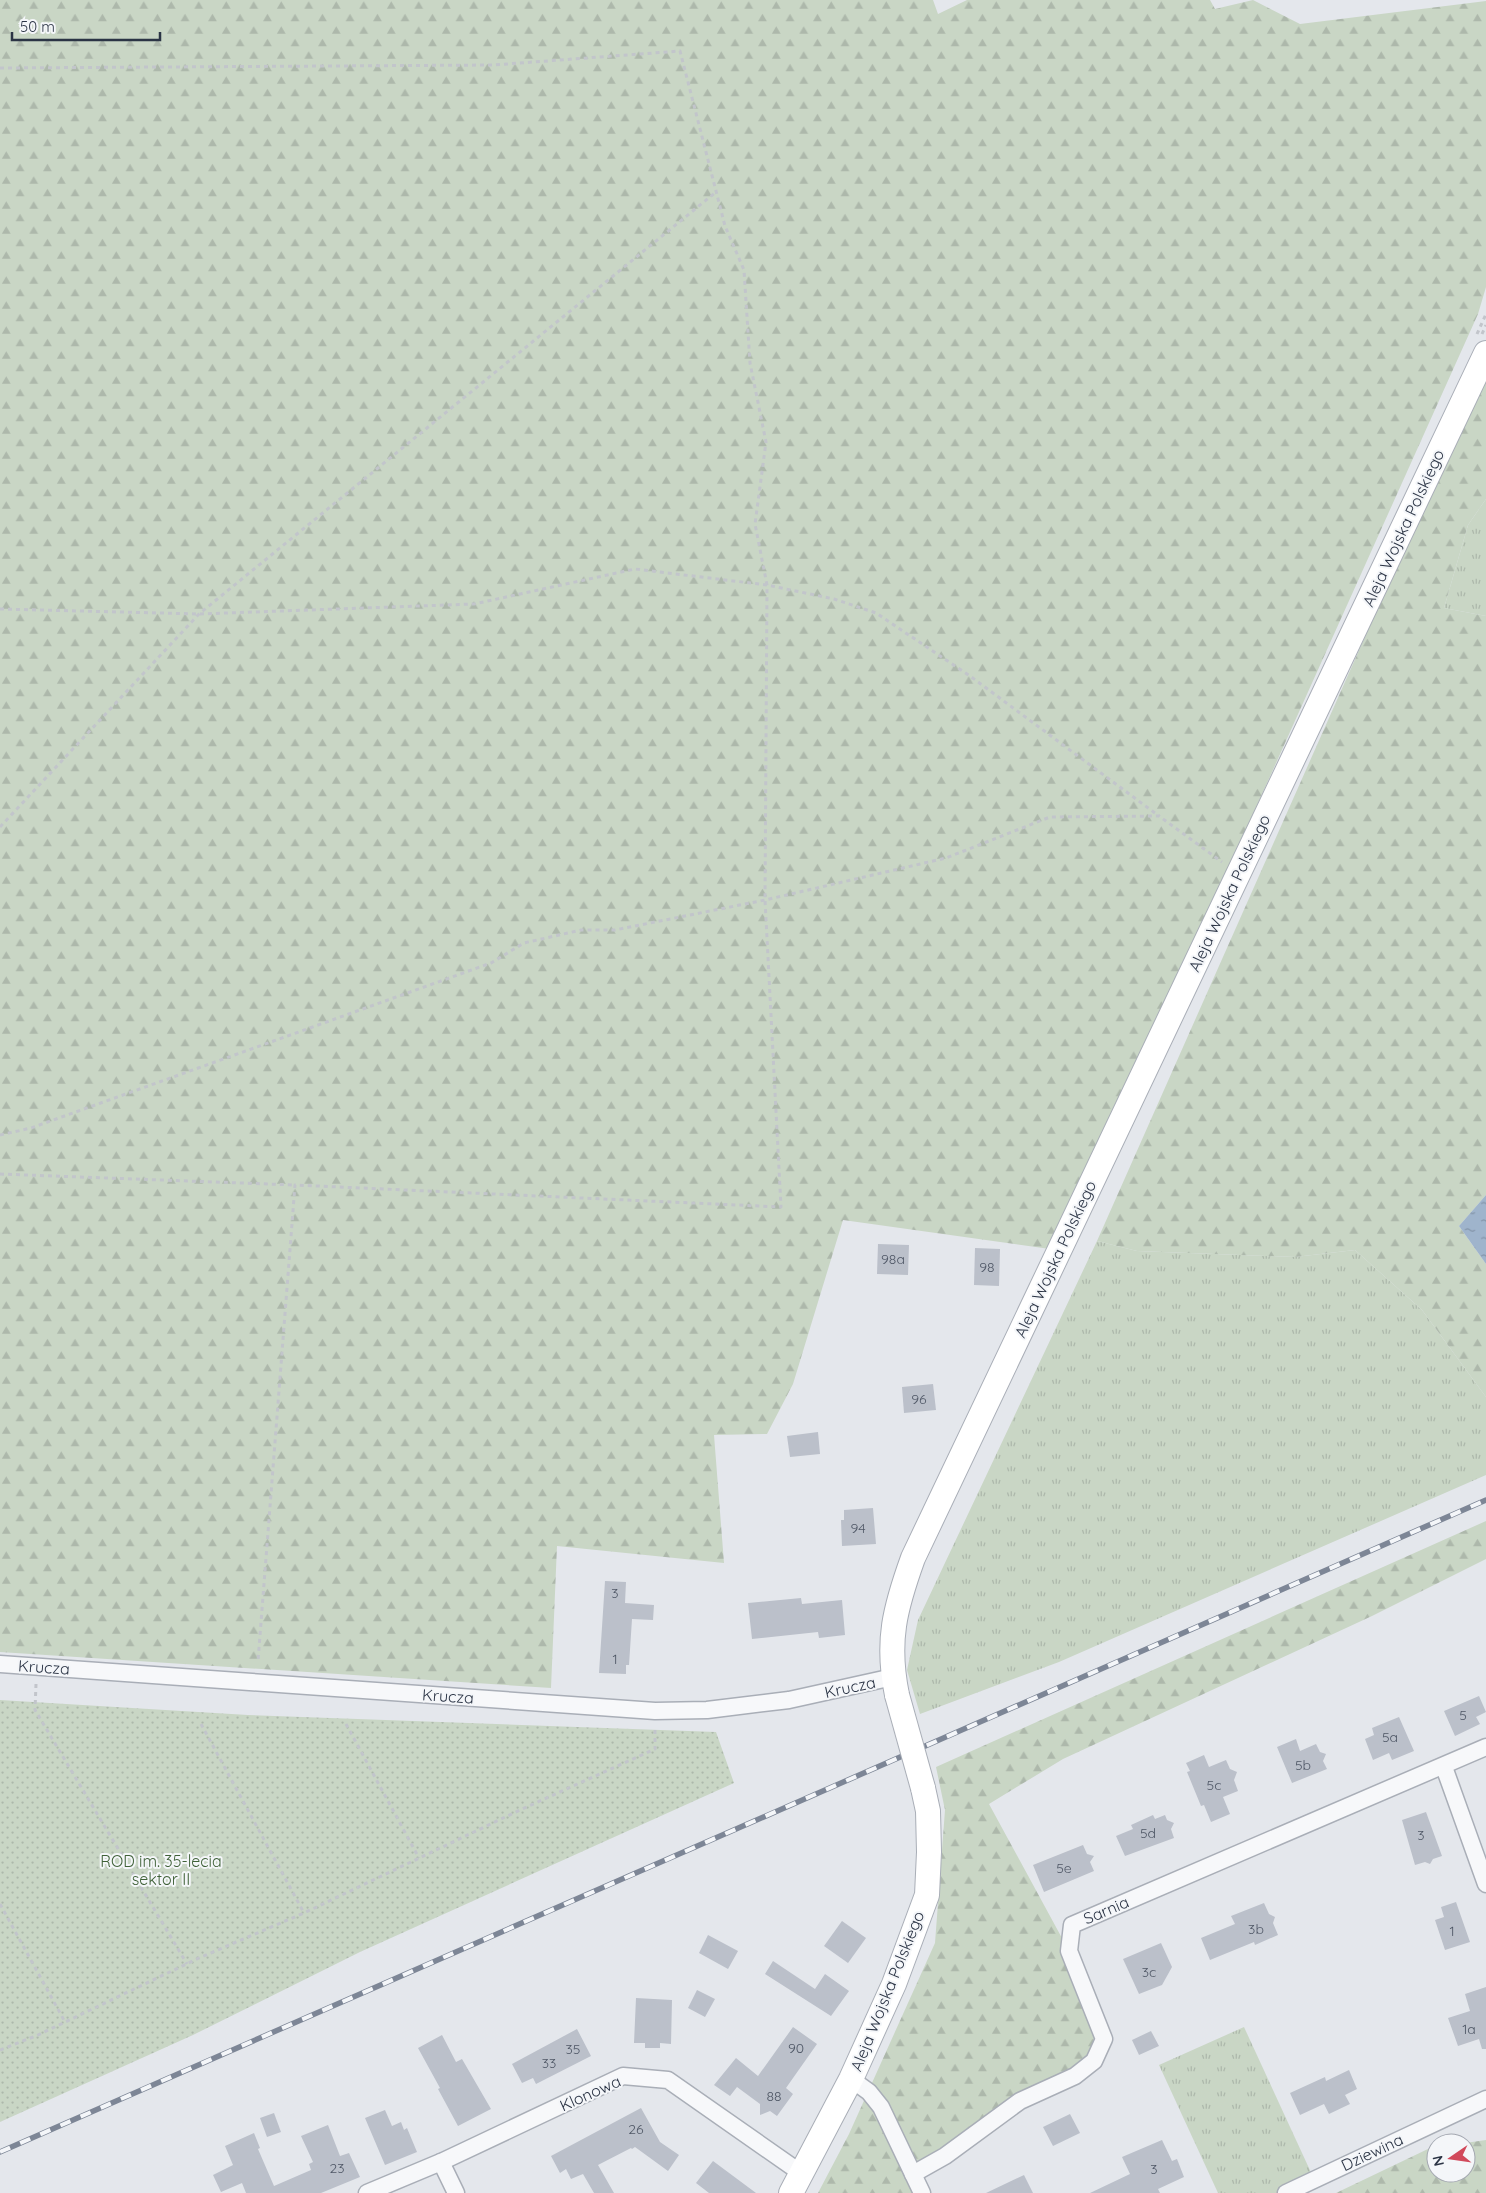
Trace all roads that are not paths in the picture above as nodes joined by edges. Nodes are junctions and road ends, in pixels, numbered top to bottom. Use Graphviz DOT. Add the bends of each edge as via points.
graph roads {
  1 [pos="1486,352"];
  2 [pos="0,1664"];
  3 [pos="895,1686"];
  4 [pos="1486,1747"];
  5 [pos="1444,1767"];
  6 [pos="1486,1884"];
  7 [pos="851,2080"];
  8 [pos="1486,2099"];
  9 [pos="441,2162"];
  10 [pos="913,2174"];
  11 [pos="796,2183"];
  12 [pos="367,2193"];
  13 [pos="456,2193"];
  14 [pos="922,2193"];
  15 [pos="1286,2193"];
  1 -- 3 [label="street, Aleja Wojska Polskiego" via="913,1558 898,1601 891,1638"];
  2 -- 3 [label="street, Krucza" via="655,1711 707,1710"];
  3 -- 7 [label="street, Aleja Wojska Polskiego, bridge" via="928,1811 927,1896 894,1984"];
  4 -- 5 [label="street, Sarnia"];
  5 -- 6 [label="street"];
  5 -- 10 [label="street, Sarnia" via="1072,1925 1069,1950 1104,2039 1094,2061 1075,2076 1020,2101 945,2156"];
  7 -- 10 [label="street" via="875,2096"];
  7 -- 11 [label="street, Aleja Wojska Polskiego"];
  8 -- 15 [label="street, Dziewina"];
  9 -- 11 [label="street, Klonowa" via="623,2076 668,2080"];
  9 -- 12 [label="street, Klonowa"];
  9 -- 13 [label="street"];
  10 -- 14 [label="street"];
}
